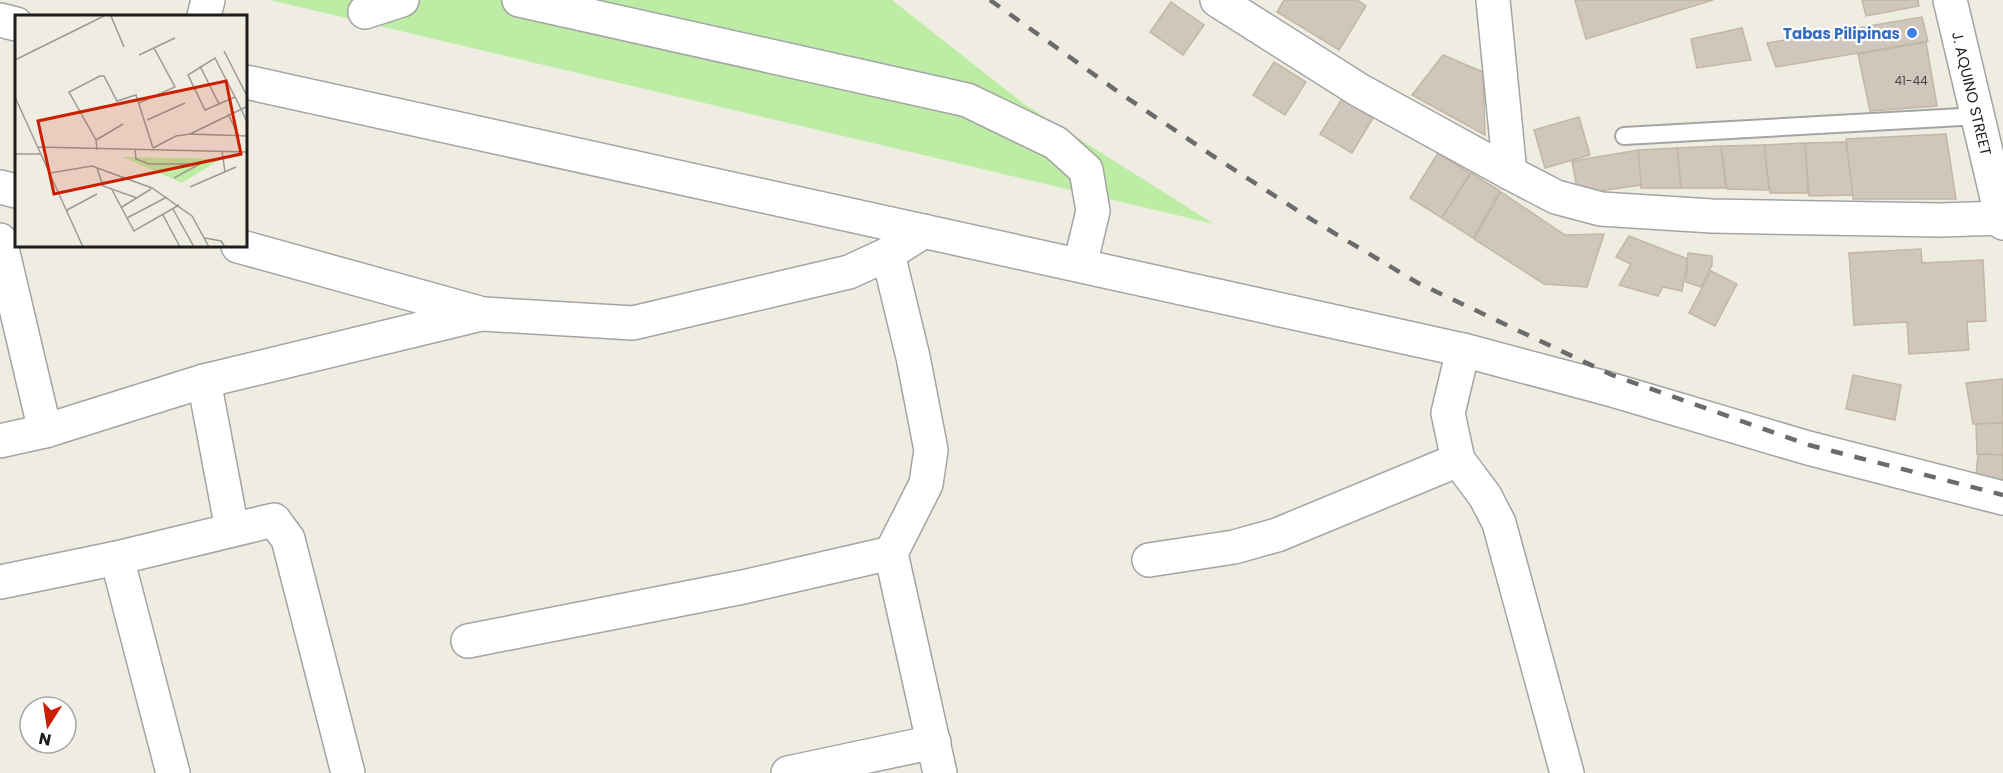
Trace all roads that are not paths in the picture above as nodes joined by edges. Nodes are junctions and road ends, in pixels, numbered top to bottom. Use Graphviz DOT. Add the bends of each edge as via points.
graph roads {
  1 [pos="208,0"];
  2 [pos="402,0"];
  3 [pos="519,0"];
  4 [pos="1217,0"];
  5 [pos="1493,0"];
  6 [pos="1950,0"];
  7 [pos="365,12"];
  8 [pos="204,15"];
  9 [pos="0,20"];
  10 [pos="15,24"];
  11 [pos="248,82"];
  12 [pos="1979,116"];
  13 [pos="1624,136"];
  14 [pos="1510,173"];
  15 [pos="0,187"];
  16 [pos="15,191"];
  17 [pos="2002,220"];
  18 [pos="924,231"];
  19 [pos="0,240"];
  20 [pos="245,248"];
  21 [pos="888,254"];
  22 [pos="1080,265"];
  23 [pos="483,314"];
  24 [pos="1463,350"];
  25 [pos="204,381"];
  26 [pos="45,431"];
  27 [pos="0,441"];
  28 [pos="1458,460"];
  29 [pos="2003,498"];
  30 [pos="232,529"];
  31 [pos="891,553"];
  32 [pos="117,558"];
  33 [pos="1149,560"];
  34 [pos="0,582"];
  35 [pos="468,641"];
  36 [pos="937,758"];
  37 [pos="173,773"];
  38 [pos="348,773"];
  39 [pos="788,773"];
  40 [pos="1567,773"];
  1 -- 8 [label="street"];
  2 -- 7 [label="street"];
  3 -- 22 [label="street" via="966,100 1056,143 1086,170 1092,211"];
  4 -- 14 [label="street" via="1359,90"];
  5 -- 14 [label="street"];
  6 -- 12 [label="street, J. AQUINO STREET"];
  9 -- 10 [label="street"];
  11 -- 18 [label="street"];
  12 -- 13 [label="lane"];
  12 -- 17 [label="street, J. AQUINO STREET"];
  14 -- 17 [label="street" via="1556,196 1601,209 1712,216"];
  15 -- 16 [label="street"];
  18 -- 21 [label="street"];
  18 -- 22 [label="street"];
  19 -- 26 [label="street"];
  20 -- 23 [label="street"];
  21 -- 23 [label="street" via="849,272 633,323"];
  21 -- 31 [label="street" via="931,450 926,484"];
  22 -- 24 [label="street"];
  23 -- 25 [label="street"];
  24 -- 28 [label="street" via="1448,413"];
  24 -- 29 [label="street" via="1808,448"];
  25 -- 26 [label="street"];
  25 -- 30 [label="street"];
  26 -- 27 [label="street"];
  28 -- 33 [label="street" via="1276,535 1234,547"];
  28 -- 40 [label="street" via="1499,523"];
  30 -- 32 [label="street"];
  30 -- 38 [label="street" via="274,520 288,539"];
  31 -- 35 [label="street" via="743,587"];
  31 -- 36 [label="street"];
  32 -- 34 [label="street"];
  32 -- 37 [label="street"];
  36 -- 39 [label="street"];
}
